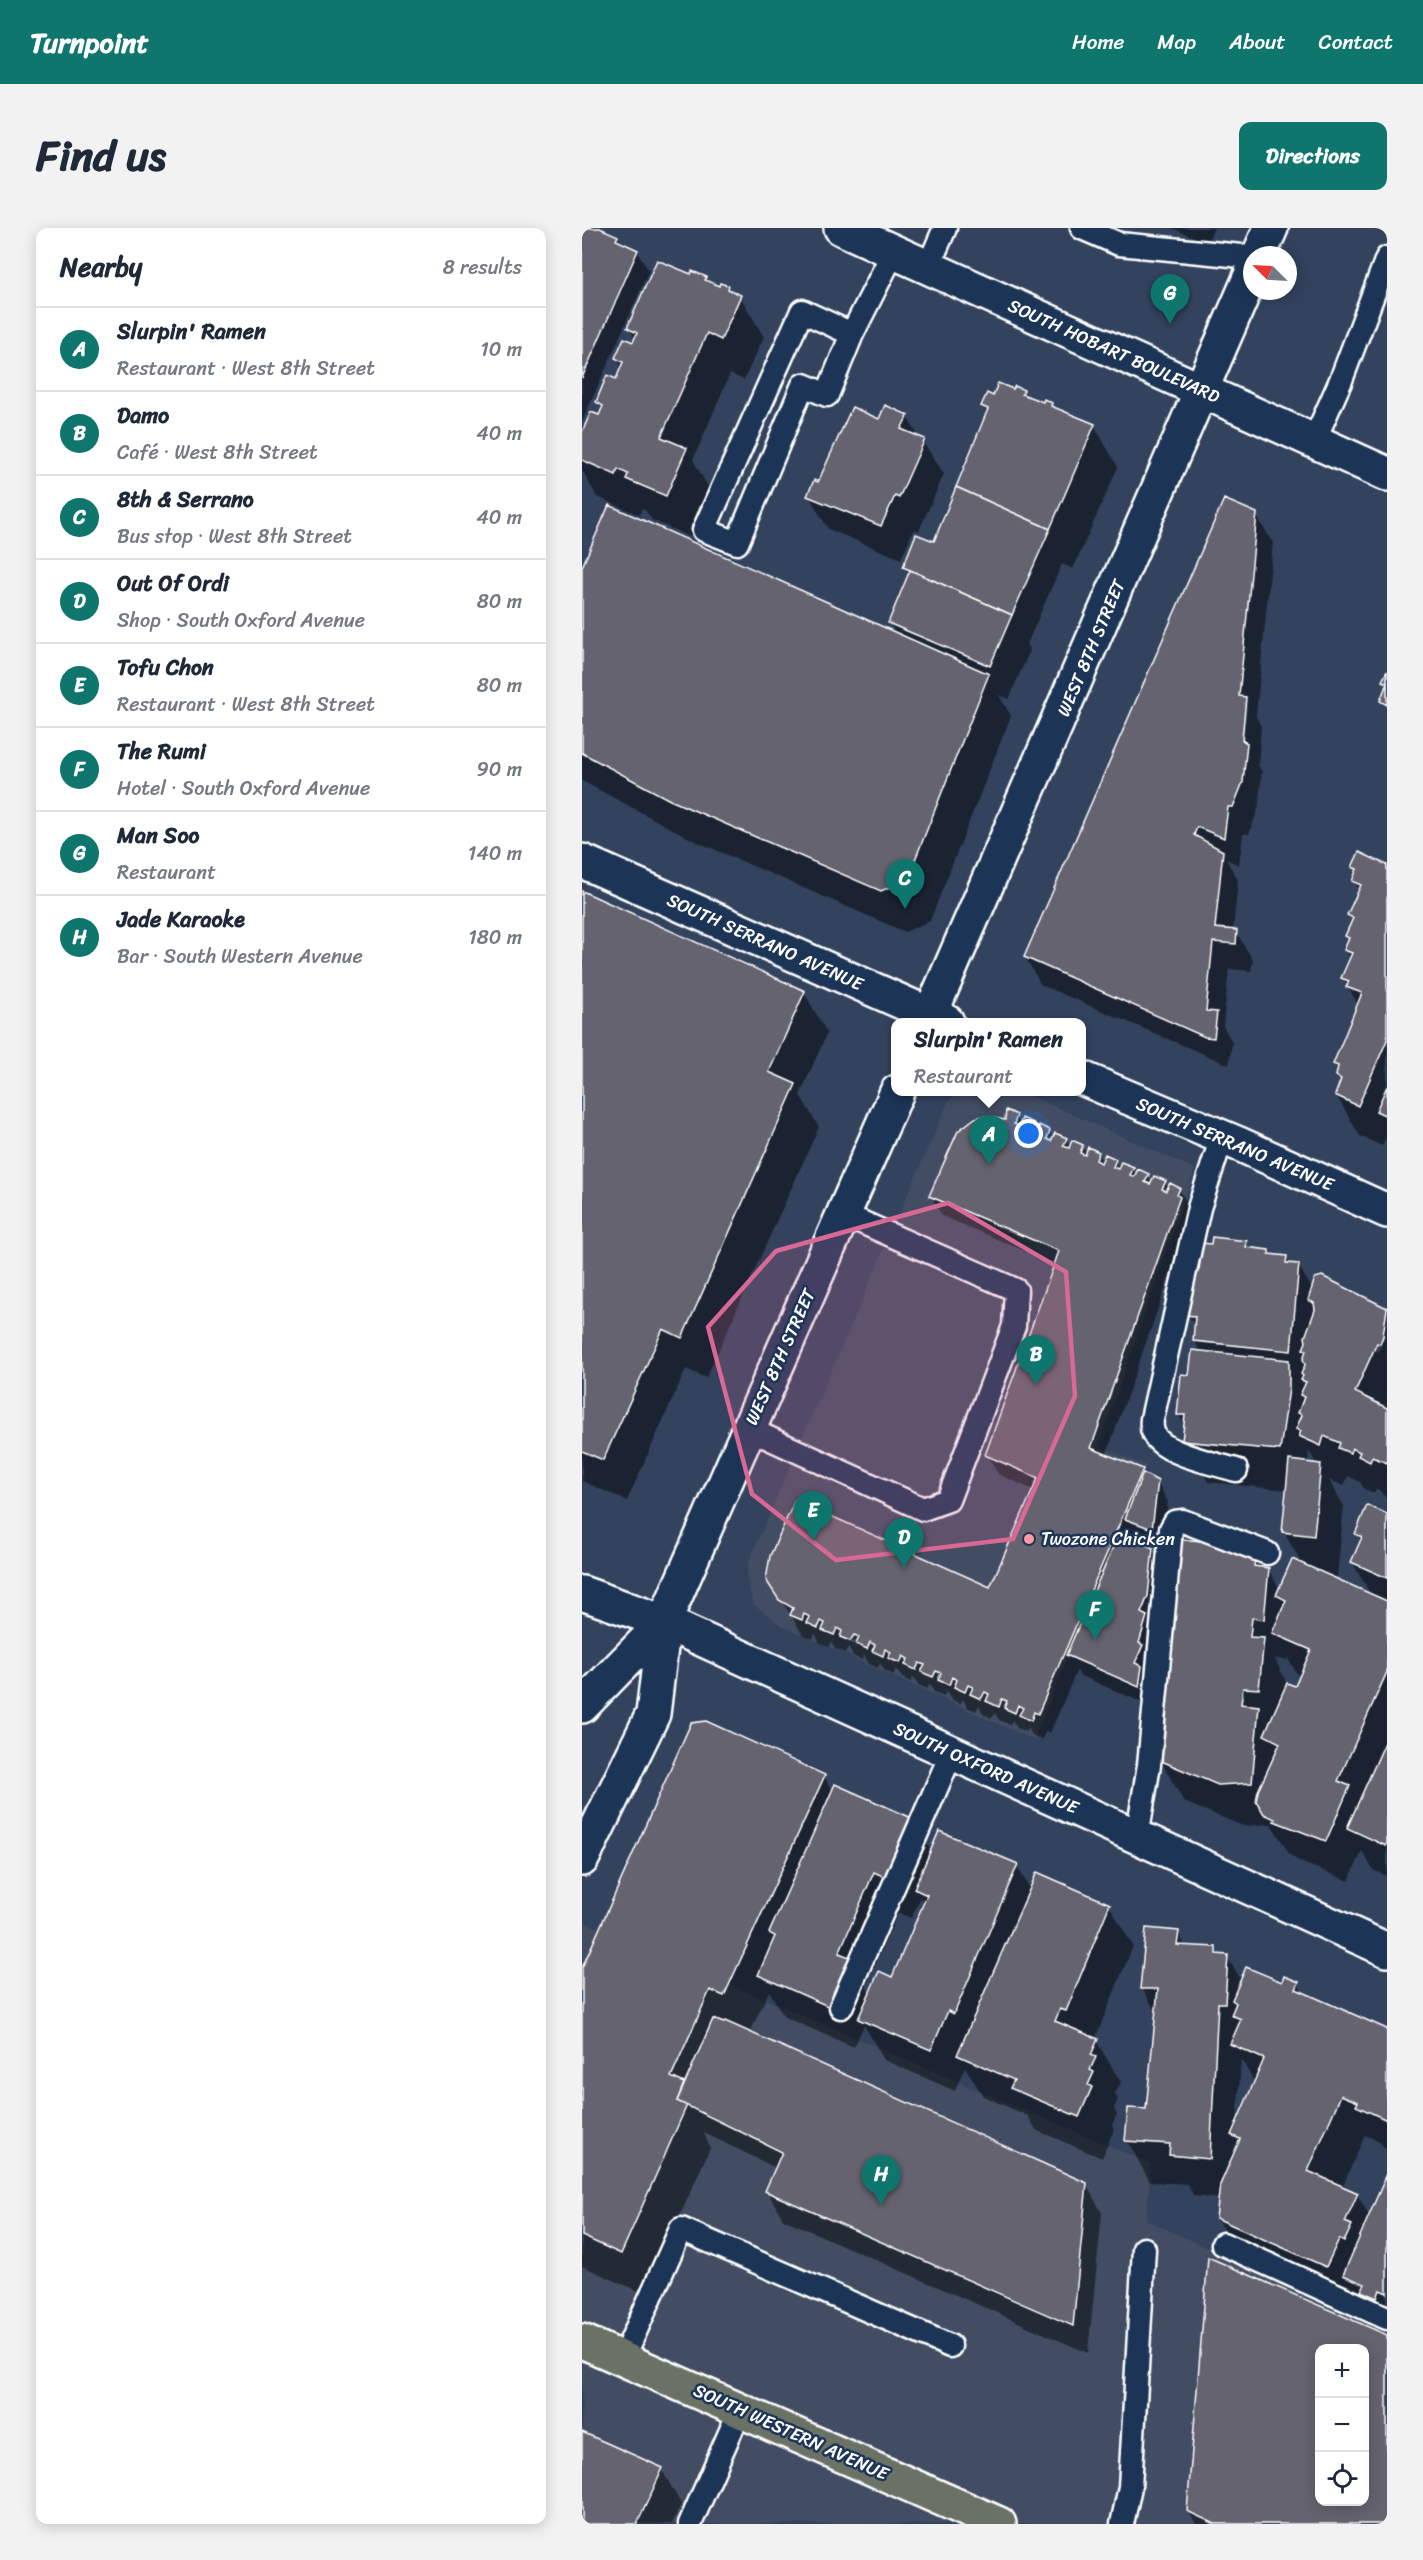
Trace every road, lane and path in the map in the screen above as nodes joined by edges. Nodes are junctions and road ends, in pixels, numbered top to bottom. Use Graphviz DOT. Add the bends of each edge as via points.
graph roads {
  1 [pos="945,228"];
  2 [pos="1083,228"];
  3 [pos="1271,228"];
  4 [pos="851,230"];
  5 [pos="1263,246"];
  6 [pos="894,251"];
  7 [pos="1243,256"];
  8 [pos="1387,258"];
  9 [pos="928,267"];
  10 [pos="1243,294"];
  11 [pos="852,334"];
  12 [pos="1202,391"];
  13 [pos="1314,441"];
  14 [pos="1387,474"];
  15 [pos="582,861"];
  16 [pos="931,1018"];
  17 [pos="936,1018"];
  18 [pos="1086,1080"];
  19 [pos="895,1096"];
  20 [pos="1222,1137"];
  21 [pos="1387,1211"];
  22 [pos="843,1214"];
  23 [pos="749,1429"];
  24 [pos="1236,1470"];
  25 [pos="1267,1553"];
  26 [pos="582,1593"];
  27 [pos="664,1622"];
  28 [pos="582,1706"];
  29 [pos="952,1752"];
  30 [pos="1137,1837"];
  31 [pos="582,1859"];
  32 [pos="1387,1950"];
  33 [pos="842,2007"];
  34 [pos="1223,2244"];
  35 [pos="1144,2249"];
  36 [pos="1387,2318"];
  37 [pos="582,2341"];
  38 [pos="950,2346"];
  39 [pos="623,2359"];
  40 [pos="740,2410"];
  41 [pos="690,2524"];
  42 [pos="999,2524"];
  43 [pos="1122,2524"];
  1 -- 9 [label="lane"];
  2 -- 7 [label="lane" via="1119,244"];
  3 -- 5 [label="street"];
  4 -- 6 [label="street, SOUTH HOBART BOULEVARD"];
  6 -- 9 [label="street, SOUTH HOBART BOULEVARD"];
  6 -- 11 [label="lane"];
  8 -- 13 [label="lane"];
  9 -- 12 [label="street, SOUTH HOBART BOULEVARD"];
  10 -- 12 [label="street, WEST 8TH STREET"];
  11 -- 11 [label="lane" via="802,311 704,530 737,543 803,385 827,395"];
  12 -- 13 [label="street, SOUTH HOBART BOULEVARD"];
  12 -- 17 [label="street, WEST 8TH STREET"];
  13 -- 14 [label="street, SOUTH HOBART BOULEVARD"];
  15 -- 16 [label="street, SOUTH SERRANO AVENUE"];
  18 -- 20 [label="street, SOUTH SERRANO AVENUE"];
  19 -- 22 [label="street, WEST 8TH STREET"];
  20 -- 21 [label="street, SOUTH SERRANO AVENUE"];
  20 -- 24 [label="lane" via="1198,1208 1152,1430 1168,1447"];
  22 -- 23 [label="street, WEST 8TH STREET"];
  22 -- 23 [label="lane" via="1016,1290 1014,1326 948,1500 923,1509"];
  23 -- 27 [label="street, WEST 8TH STREET"];
  25 -- 30 [label="lane" via="1183,1521 1175,1522 1171,1529 1149,1765"];
  26 -- 27 [label="street, SOUTH OXFORD AVENUE"];
  27 -- 28 [label="street, WEST 8TH STREET"];
  27 -- 29 [label="street, SOUTH OXFORD AVENUE"];
  27 -- 31 [label="street, WEST 8TH STREET" via="653,1714"];
  29 -- 30 [label="street, SOUTH OXFORD AVENUE"];
  29 -- 33 [label="lane"];
  30 -- 32 [label="street, SOUTH OXFORD AVENUE"];
  34 -- 36 [label="lane"];
  35 -- 43 [label="lane" via="1130,2487"];
  37 -- 39 [label="main road, SOUTH WESTERN AVENUE"];
  38 -- 39 [label="lane" via="681,2229"];
  39 -- 40 [label="main road, SOUTH WESTERN AVENUE"];
  40 -- 41 [label="lane"];
  40 -- 42 [label="main road, SOUTH WESTERN AVENUE"];
}
